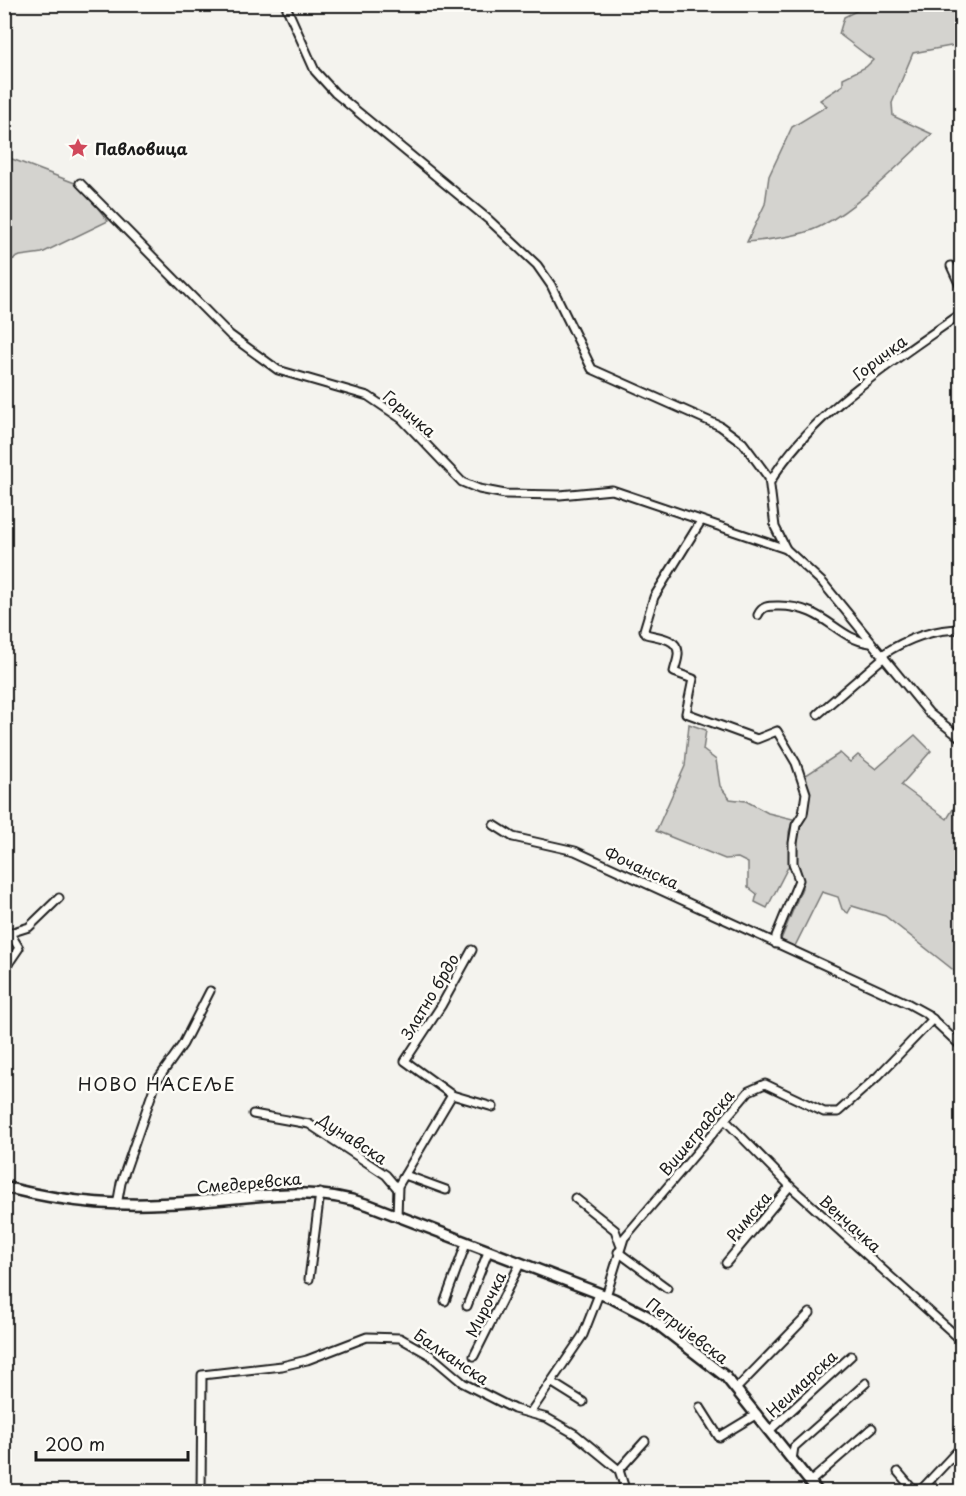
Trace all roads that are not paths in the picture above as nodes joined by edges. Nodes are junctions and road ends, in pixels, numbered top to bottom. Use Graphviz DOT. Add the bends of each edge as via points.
graph roads {
  1 [pos="285,4"];
  2 [pos="80,183"];
  3 [pos="951,266"];
  4 [pos="962,290"];
  5 [pos="962,313"];
  6 [pos="770,482"];
  7 [pos="701,521"];
  8 [pos="786,549"];
  9 [pos="758,615"];
  10 [pos="962,629"];
  11 [pos="870,643"];
  12 [pos="883,656"];
  13 [pos="818,714"];
  14 [pos="962,739"];
  15 [pos="494,825"];
  16 [pos="59,898"];
  17 [pos="776,944"];
  18 [pos="472,950"];
  19 [pos="4,970"];
  20 [pos="210,991"];
  21 [pos="933,1019"];
  22 [pos="962,1047"];
  23 [pos="452,1095"];
  24 [pos="493,1107"];
  25 [pos="253,1114"];
  26 [pos="726,1121"];
  27 [pos="405,1175"];
  28 [pos="790,1186"];
  29 [pos="4,1187"];
  30 [pos="397,1188"];
  31 [pos="446,1190"];
  32 [pos="320,1193"];
  33 [pos="575,1198"];
  34 [pos="117,1204"];
  35 [pos="397,1217"];
  36 [pos="466,1244"];
  37 [pos="620,1244"];
  38 [pos="488,1252"];
  39 [pos="618,1252"];
  40 [pos="726,1263"];
  41 [pos="520,1264"];
  42 [pos="309,1279"];
  43 [pos="667,1287"];
  44 [pos="603,1295"];
  45 [pos="445,1301"];
  46 [pos="467,1306"];
  47 [pos="810,1313"];
  48 [pos="962,1341"];
  49 [pos="474,1356"];
  50 [pos="851,1356"];
  51 [pos="551,1382"];
  52 [pos="866,1383"];
  53 [pos="736,1388"];
  54 [pos="583,1402"];
  55 [pos="700,1407"];
  56 [pos="530,1413"];
  57 [pos="757,1414"];
  58 [pos="872,1428"];
  59 [pos="770,1430"];
  60 [pos="645,1441"];
  61 [pos="962,1446"];
  62 [pos="792,1460"];
  63 [pos="619,1470"];
  64 [pos="898,1472"];
  65 [pos="810,1482"];
  66 [pos="201,1491"];
  67 [pos="626,1491"];
  68 [pos="818,1491"];
  69 [pos="917,1491"];
  1 -- 6 [label="street" via="315,71 334,93 489,220 537,265 551,285 592,369 728,430 750,452"];
  2 -- 7 [label="street, Горичка" via="230,335 278,370 368,396 402,419 462,482 488,491 560,495 612,490"];
  3 -- 4 [label="street"];
  5 -- 6 [label="street, Горичка" via="835,409 793,449"];
  6 -- 8 [label="street" via="775,527"];
  7 -- 8 [label="street, Горичка"];
  7 -- 17 [label="street" via="654,597 644,630 674,644 678,652 674,672 693,679 686,713 757,738 777,731 796,763 806,793 793,843 793,863 799,880"];
  8 -- 11 [label="street" via="822,583"];
  9 -- 11 [label="street" via="768,606 804,608 852,637"];
  10 -- 12 [label="street" via="910,638"];
  11 -- 12 [label="street"];
  12 -- 13 [label="street"];
  12 -- 14 [label="street" via="929,713"];
  15 -- 17 [label="street, Фочанска" via="513,837 575,851"];
  16 -- 19 [label="street" via="29,927 10,933 19,948"];
  17 -- 21 [label="street, Фочанска"];
  18 -- 23 [label="street, Златно брдо" via="405,1060"];
  20 -- 34 [label="street" via="183,1044 153,1089"];
  21 -- 22 [label="street, Фочанска"];
  21 -- 26 [label="street, Вишеградска" via="838,1112 824,1112 761,1084 744,1095"];
  23 -- 24 [label="street, Златно брдо"];
  23 -- 27 [label="street, Дунавска"];
  25 -- 30 [label="street, Дунавска" via="309,1124 386,1175"];
  26 -- 28 [label="street, Венчачка"];
  26 -- 37 [label="street, Вишеградска"];
  27 -- 30 [label="street, Дунавска"];
  27 -- 31 [label="street, Дунавска"];
  28 -- 40 [label="street, Римска"];
  28 -- 48 [label="street, Венчачка"];
  29 -- 34 [label="main road, Смедеревска" via="65,1200"];
  30 -- 35 [label="street"];
  32 -- 34 [label="main road, Смедеревска"];
  32 -- 35 [label="main road, Смедеревска" via="355,1200"];
  32 -- 42 [label="street"];
  33 -- 37 [label="street" via="615,1230"];
  35 -- 36 [label="main road, Смедеревска"];
  36 -- 38 [label="main road, Смедеревска"];
  36 -- 45 [label="street"];
  37 -- 39 [label="street, Вишеградска"];
  38 -- 41 [label="main road, Смедеревска"];
  38 -- 46 [label="street"];
  39 -- 43 [label="street"];
  39 -- 44 [label="street, Вишеградска"];
  41 -- 44 [label="main road, Петријевска"];
  41 -- 49 [label="street, Мирочка"];
  44 -- 51 [label="street, Вишеградска" via="586,1330"];
  44 -- 53 [label="main road, Петријевска" via="647,1316"];
  47 -- 53 [label="street"];
  50 -- 59 [label="street, Неимарска"];
  51 -- 54 [label="street"];
  51 -- 56 [label="street, Вишеградска"];
  52 -- 62 [label="street" via="794,1447"];
  53 -- 57 [label="main road, Петријевска"];
  55 -- 57 [label="street" via="719,1437"];
  56 -- 63 [label="street, Балканска" via="564,1426"];
  56 -- 66 [label="street, Балканска" via="463,1383 430,1355 400,1338 367,1336 282,1366 202,1375"];
  57 -- 59 [label="main road, Петријевска"];
  58 -- 65 [label="street"];
  59 -- 62 [label="main road, Петријевска"];
  60 -- 63 [label="street"];
  61 -- 69 [label="street"];
  62 -- 65 [label="main road, Петријевска"];
  63 -- 67 [label="street, Балканска"];
  64 -- 69 [label="street"];
  65 -- 68 [label="main road, Петријевска"];
}
